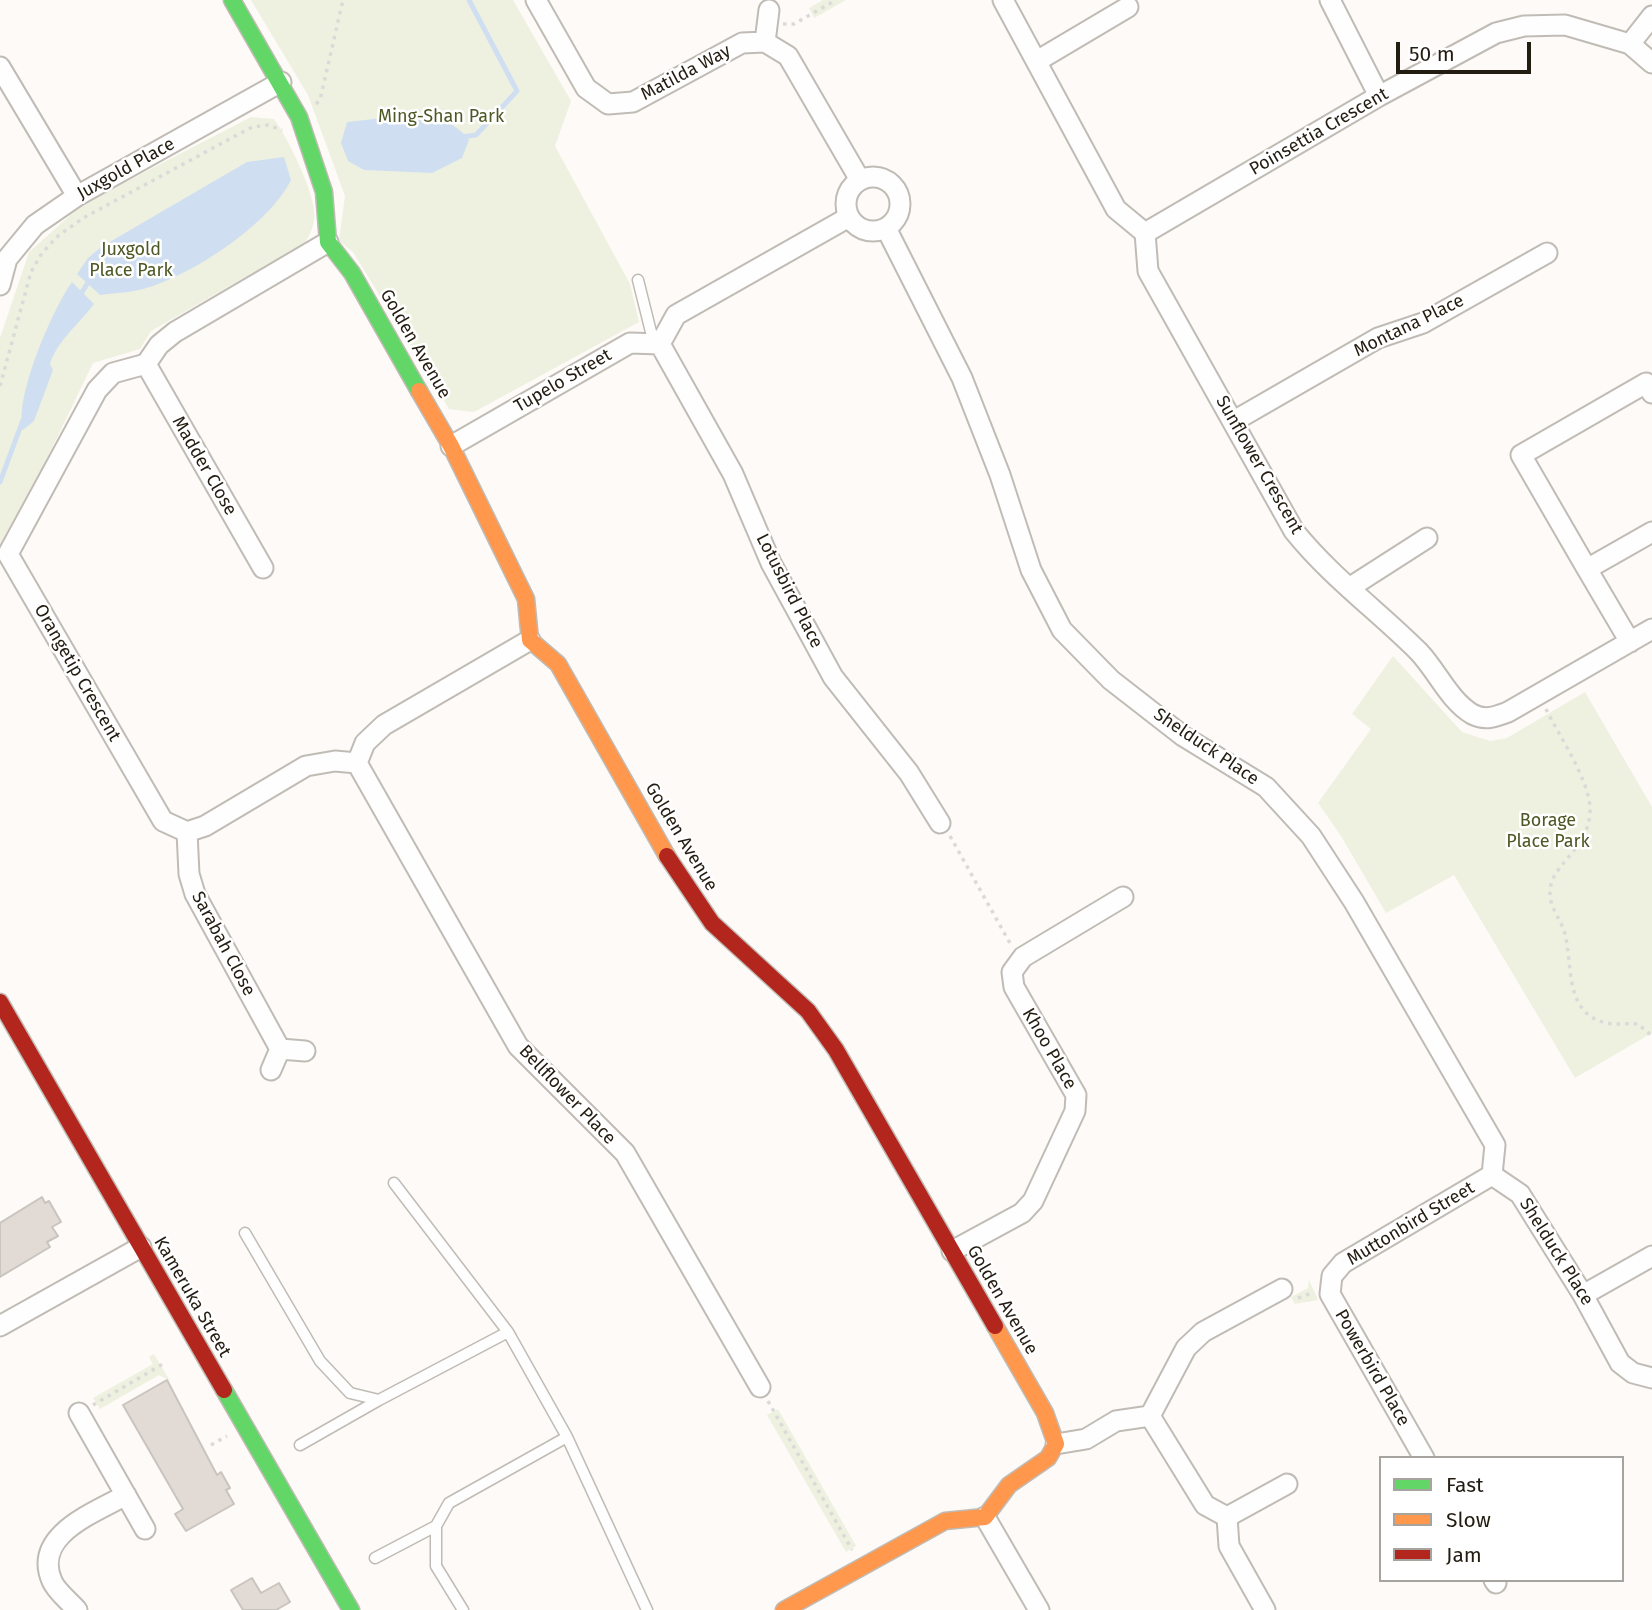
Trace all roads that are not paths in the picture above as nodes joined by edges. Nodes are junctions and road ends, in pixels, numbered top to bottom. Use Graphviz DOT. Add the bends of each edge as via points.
graph roads {
  1 [pos="232,0"];
  2 [pos="536,0"];
  3 [pos="1003,0"];
  4 [pos="1330,0"];
  5 [pos="1128,7"];
  6 [pos="1652,16"];
  7 [pos="1630,44"];
  8 [pos="1037,61"];
  9 [pos="1652,63"];
  10 [pos="0,67"];
  11 [pos="281,82"];
  12 [pos="1379,96"];
  13 [pos="860,180"];
  14 [pos="76,196"];
  15 [pos="849,217"];
  16 [pos="886,228"];
  17 [pos="1145,233"];
  18 [pos="328,242"];
  19 [pos="1547,253"];
  20 [pos="638,281"];
  21 [pos="0,285"];
  22 [pos="660,344"];
  23 [pos="146,364"];
  24 [pos="1652,394"];
  25 [pos="1234,421"];
  26 [pos="452,446"];
  27 [pos="1652,531"];
  28 [pos="1427,538"];
  29 [pos="263,568"];
  30 [pos="1587,569"];
  31 [pos="1349,588"];
  32 [pos="1652,629"];
  33 [pos="530,640"];
  34 [pos="1630,642"];
  35 [pos="356,763"];
  36 [pos="940,823"];
  37 [pos="187,832"];
  38 [pos="1124,897"];
  39 [pos="0,1002"];
  40 [pos="0,1034"];
  41 [pos="280,1049"];
  42 [pos="305,1051"];
  43 [pos="271,1070"];
  44 [pos="1492,1175"];
  45 [pos="394,1183"];
  46 [pos="245,1233"];
  47 [pos="134,1251"];
  48 [pos="952,1251"];
  49 [pos="1652,1256"];
  50 [pos="1331,1285"];
  51 [pos="1282,1289"];
  52 [pos="1583,1295"];
  53 [pos="0,1326"];
  54 [pos="508,1332"];
  55 [pos="1652,1378"];
  56 [pos="760,1387"];
  57 [pos="379,1400"];
  58 [pos="79,1413"];
  59 [pos="1150,1416"];
  60 [pos="567,1437"];
  61 [pos="1056,1444"];
  62 [pos="300,1445"];
  63 [pos="1423,1456"];
  64 [pos="1287,1484"];
  65 [pos="126,1495"];
  66 [pos="985,1517"];
  67 [pos="1227,1517"];
  68 [pos="436,1526"];
  69 [pos="145,1529"];
  70 [pos="375,1558"];
  71 [pos="77,1610"];
  72 [pos="333,1610"];
  73 [pos="351,1610"];
  74 [pos="463,1610"];
  75 [pos="648,1610"];
  76 [pos="784,1610"];
  77 [pos="1039,1610"];
  78 [pos="1265,1610"];
  1 -- 11 [label="street"];
  2 -- 13 [label="street, Matilda Way" via="586,88 608,104 633,102 767,26"];
  3 -- 8 [label="street"];
  4 -- 12 [label="street"];
  5 -- 8 [label="street"];
  6 -- 7 [label="street"];
  7 -- 9 [label="street, Poinsettia Crescent"];
  7 -- 12 [label="street, Poinsettia Crescent" via="1565,25 1524,26 1496,33"];
  8 -- 17 [label="street" via="1116,209"];
  10 -- 14 [label="street"];
  11 -- 14 [label="street, Juxgold Place"];
  11 -- 18 [label="street" via="299,117 324,191"];
  12 -- 17 [label="street, Poinsettia Crescent"];
  13 -- 15 [label="street" via="845,200"];
  13 -- 16 [label="street" via="876,176 897,190 898,216"];
  14 -- 21 [label="street, Juxgold Place" via="35,225 7,259"];
  15 -- 16 [label="street" via="861,229"];
  15 -- 22 [label="street" via="676,315"];
  16 -- 44 [label="street, Shelduck Place" via="962,378 1031,570 1062,630 1111,680 1183,736 1266,787 1311,836 1494,1145"];
  17 -- 25 [label="street, Sunflower Crescent" via="1149,271"];
  18 -- 23 [label="street" via="175,332"];
  18 -- 26 [label="street, Golden Avenue" via="352,273"];
  19 -- 25 [label="street, Montana Place" via="1423,323 1378,338"];
  20 -- 22 [label="lane" via="651,332"];
  22 -- 26 [label="street, Tupelo Street" via="630,343"];
  22 -- 36 [label="street, Lotusbird Place" via="733,474 771,563 833,677 909,773"];
  23 -- 29 [label="street, Madder Close"];
  23 -- 37 [label="street, Orangetip Crescent" via="113,373 97,390 8,554 163,821"];
  24 -- 30 [label="street" via="1646,383 1521,455"];
  25 -- 31 [label="street, Sunflower Crescent" via="1294,531"];
  26 -- 33 [label="street, Golden Avenue" via="526,599"];
  27 -- 30 [label="street"];
  28 -- 31 [label="street"];
  30 -- 34 [label="street"];
  31 -- 34 [label="street, Sunflower Crescent" via="1418,652 1460,705 1480,718 1508,712"];
  32 -- 34 [label="street, Sunflower Crescent"];
  33 -- 35 [label="street" via="384,725 365,743"];
  33 -- 48 [label="street, Golden Avenue" via="558,664 680,878 712,923 808,1011 836,1050"];
  35 -- 37 [label="street" via="306,766"];
  35 -- 56 [label="street, Bellflower Place" via="518,1046 625,1153"];
  37 -- 41 [label="street, Sarabah Close" via="195,894"];
  38 -- 48 [label="street, Khoo Place" via="1023,957 1012,972 1014,987 1076,1095 1075,1111 1023,1213"];
  39 -- 47 [label="street, Kameruka Street"];
  40 -- 47 [label="street, Kameruka Street"];
  41 -- 42 [label="street"];
  41 -- 43 [label="street"];
  44 -- 50 [label="street, Muttonbird Street" via="1343,1263"];
  44 -- 52 [label="street, Shelduck Place" via="1520,1194"];
  45 -- 54 [label="lane"];
  46 -- 57 [label="lane" via="320,1361 349,1393"];
  47 -- 53 [label="street"];
  47 -- 72 [label="street, Kameruka Street"];
  47 -- 73 [label="street, Kameruka Street"];
  48 -- 61 [label="street, Golden Avenue" via="1045,1413"];
  49 -- 52 [label="street"];
  50 -- 63 [label="street, Powerbird Place"];
  51 -- 59 [label="street" via="1203,1332 1186,1348"];
  52 -- 55 [label="street, Shelduck Place" via="1620,1363 1633,1373"];
  54 -- 57 [label="lane"];
  54 -- 60 [label="lane"];
  57 -- 62 [label="lane"];
  58 -- 65 [label="street"];
  59 -- 61 [label="street" via="1116,1421 1086,1439"];
  59 -- 67 [label="street" via="1205,1505"];
  60 -- 68 [label="lane" via="449,1503"];
  60 -- 75 [label="lane"];
  61 -- 66 [label="street" via="1048,1458 1009,1485"];
  64 -- 67 [label="street"];
  65 -- 69 [label="street"];
  65 -- 71 [label="street" via="55,1539 47,1558 52,1582"];
  66 -- 76 [label="street" via="945,1521"];
  66 -- 77 [label="street"];
  67 -- 78 [label="street" via="1229,1546"];
  68 -- 70 [label="lane"];
  68 -- 74 [label="lane" via="436,1566"];
}
